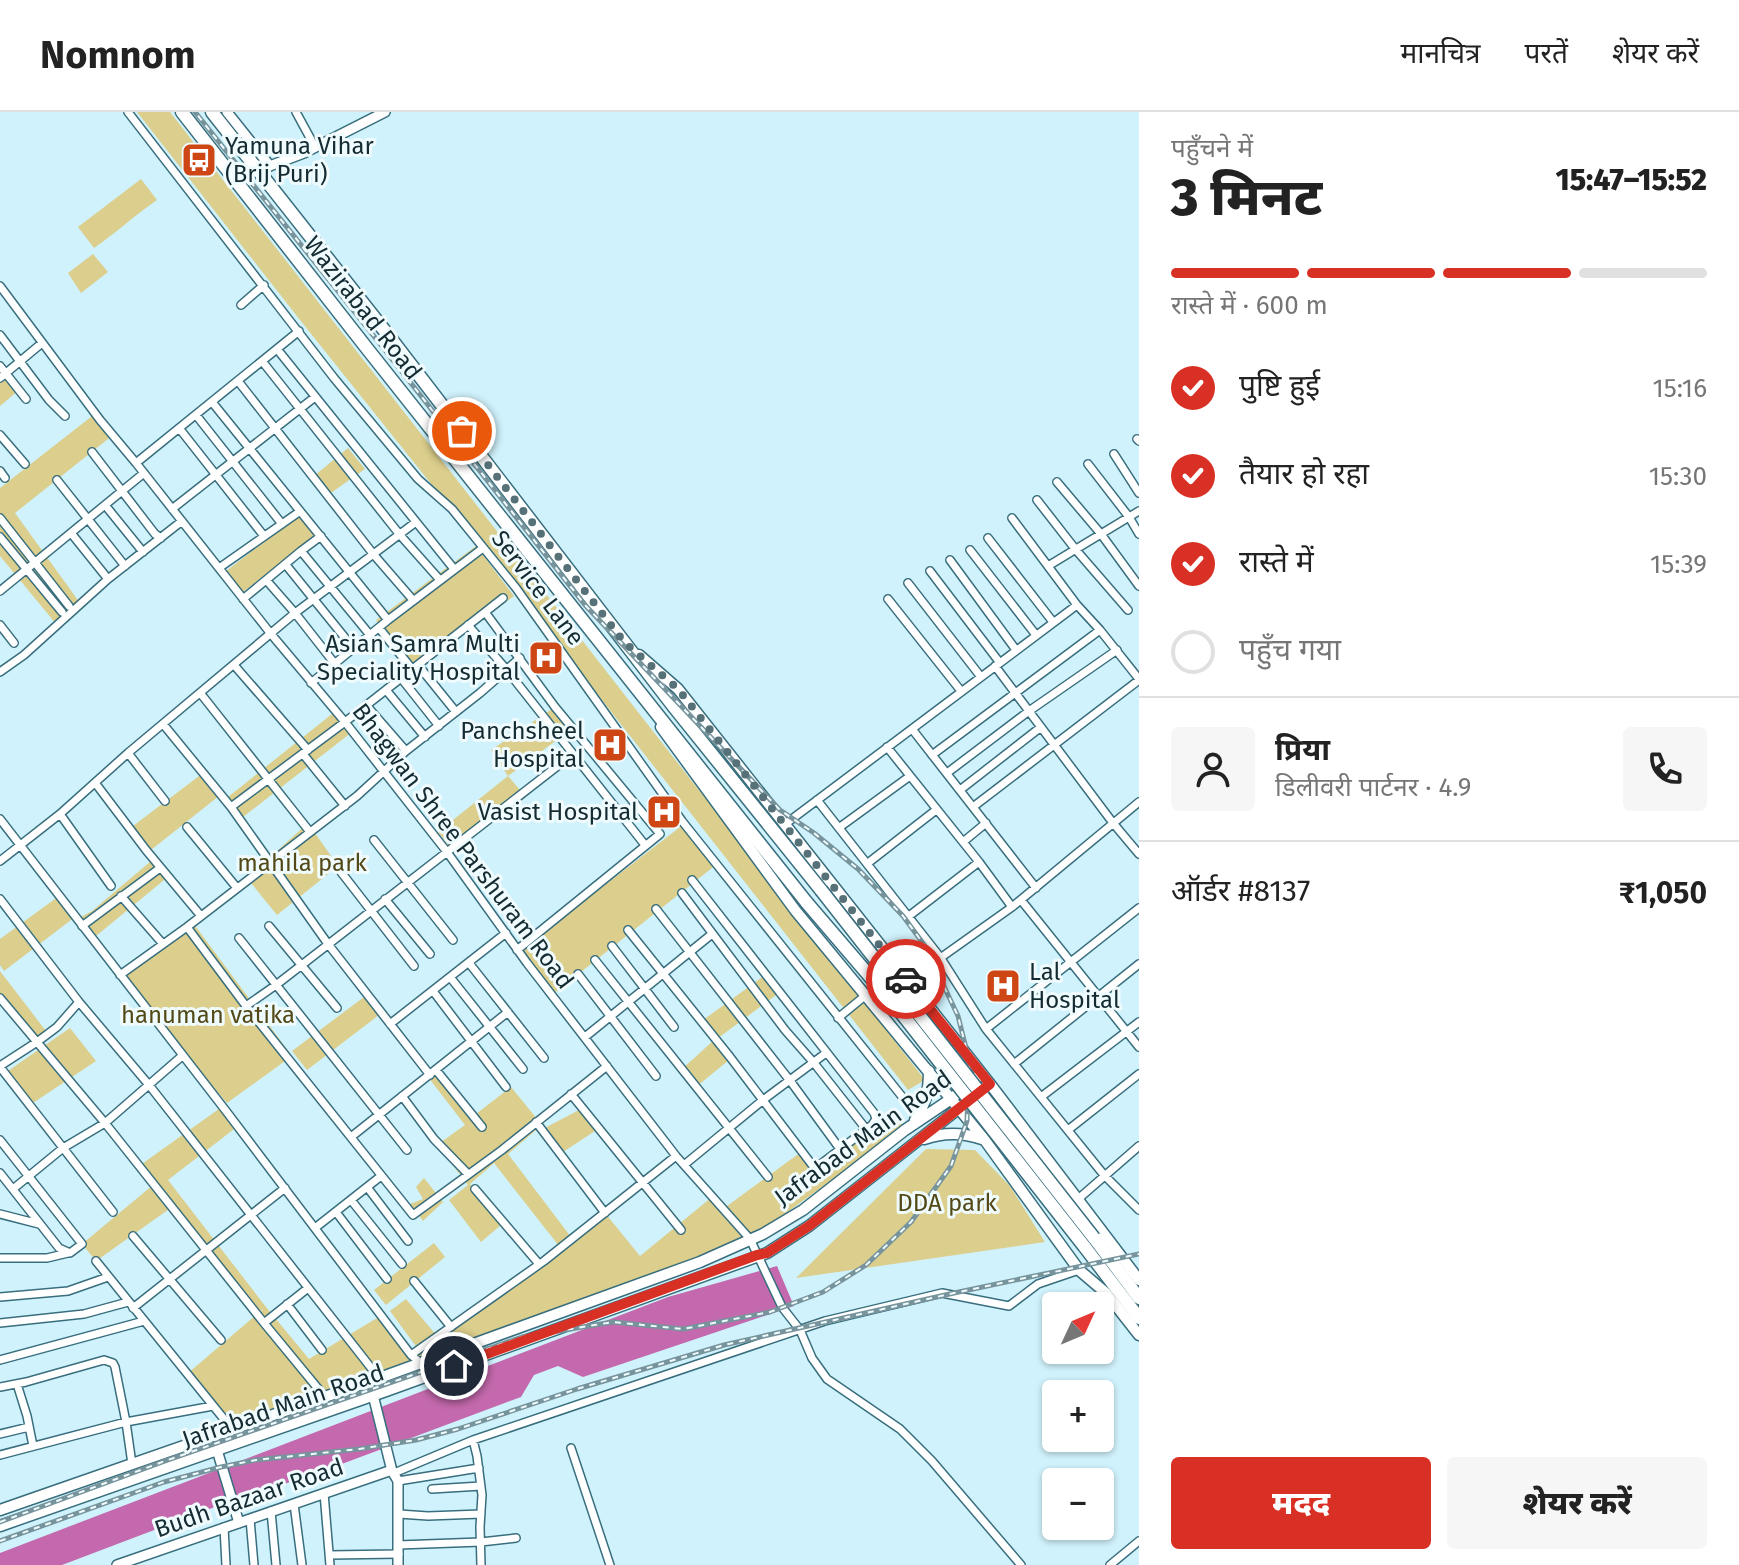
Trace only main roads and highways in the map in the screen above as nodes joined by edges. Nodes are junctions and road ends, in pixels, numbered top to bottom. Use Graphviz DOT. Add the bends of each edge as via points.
graph roads {
  1 [pos="182,112"];
  2 [pos="212,112"];
  3 [pos="624,642"];
  4 [pos="612,657"];
  5 [pos="888,956"];
  6 [pos="854,980"];
  7 [pos="929,1071"];
  8 [pos="981,1074"];
  9 [pos="990,1084"];
  10 [pos="951,1099"];
  11 [pos="959,1109"];
  12 [pos="905,1130"];
  13 [pos="984,1139"];
  14 [pos="912,1145"];
  15 [pos="1134,1268"];
  16 [pos="1139,1280"];
  17 [pos="1139,1298"];
  18 [pos="1139,1318"];
  19 [pos="1139,1335"];
  20 [pos="0,1510"];
  21 [pos="0,1526"];
  1 -- 4 [label="highway, Wazirabad Road"];
  2 -- 3 [label="highway, Wazirabad Road" via="264,168"];
  3 -- 5 [label="main road" via="678,689"];
  3 -- 17 [label="highway, Wazirabad Road, bridge"];
  4 -- 6 [label="main road" via="795,910"];
  4 -- 18 [label="highway, Wazirabad Road, bridge" via="902,1014"];
  5 -- 6 [label="main road" via="866,961"];
  5 -- 8 [label="main road"];
  6 -- 7 [label="main road"];
  7 -- 10 [label="main road"];
  7 -- 12 [label="main road" via="925,1104"];
  8 -- 9 [label="main road"];
  8 -- 10 [label="main road, Jafrabad Main Road"];
  9 -- 11 [label="main road, Jafrabad Main Road"];
  9 -- 15 [label="main road"];
  10 -- 11 [label="main road"];
  10 -- 12 [label="main road, Jafrabad Main Road"];
  11 -- 13 [label="main road"];
  11 -- 14 [label="main road, Jafrabad Main Road"];
  12 -- 20 [label="main road, Jafrabad Main Road" via="803,1210 700,1262"];
  13 -- 14 [label="main road" via="940,1134"];
  13 -- 19 [label="main road" via="1079,1270 1106,1293"];
  14 -- 21 [label="main road, Jafrabad Main Road" via="767,1253"];
  15 -- 16 [label="main road"];
}
